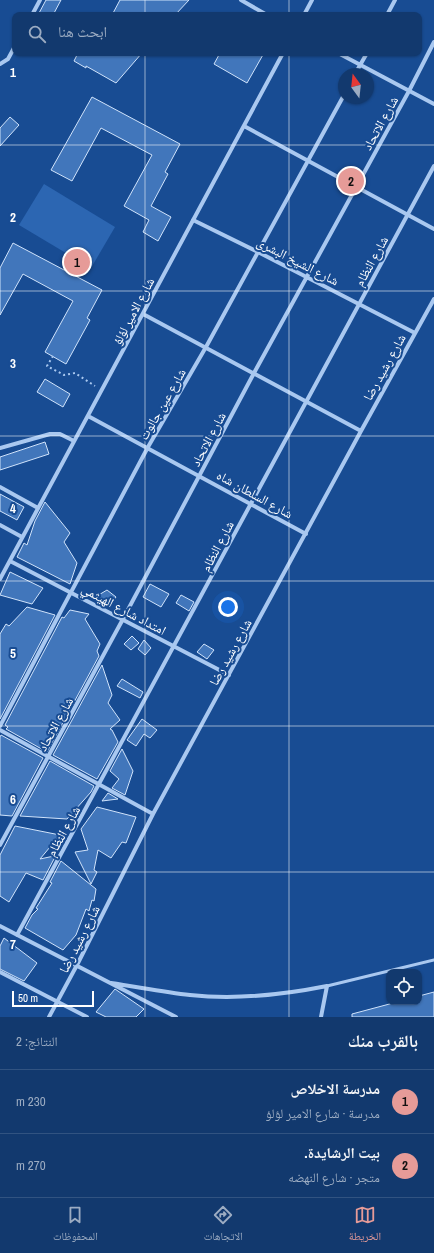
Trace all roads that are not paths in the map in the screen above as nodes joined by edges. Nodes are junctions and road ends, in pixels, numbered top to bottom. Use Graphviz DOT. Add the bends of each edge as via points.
graph roads {
  1 [pos="40,0"];
  2 [pos="241,0"];
  3 [pos="312,0"];
  4 [pos="395,0"];
  5 [pos="34,12"];
  6 [pos="263,12"];
  7 [pos="306,12"];
  8 [pos="389,12"];
  9 [pos="434,42"];
  10 [pos="12,52"];
  11 [pos="281,56"];
  12 [pos="344,56"];
  13 [pos="365,56"];
  14 [pos="0,64"];
  15 [pos="360,65"];
  16 [pos="358,68"];
  17 [pos="409,90"];
  18 [pos="339,104"];
  19 [pos="434,104"];
  20 [pos="244,126"];
  21 [pos="309,160"];
  22 [pos="434,166"];
  23 [pos="357,187"];
  24 [pos="408,215"];
  25 [pos="193,220"];
  26 [pos="434,229"];
  27 [pos="258,252"];
  28 [pos="308,277"];
  29 [pos="434,299"];
  30 [pos="359,304"];
  31 [pos="143,314"];
  32 [pos="415,333"];
  33 [pos="206,347"];
  34 [pos="254,373"];
  35 [pos="306,401"];
  36 [pos="88,416"];
  37 [pos="361,431"];
  38 [pos="74,441"];
  39 [pos="148,447"];
  40 [pos="0,448"];
  41 [pos="201,476"];
  42 [pos="0,487"];
  43 [pos="251,504"];
  44 [pos="38,508"];
  45 [pos="0,525"];
  46 [pos="306,534"];
  47 [pos="22,537"];
  48 [pos="10,561"];
  49 [pos="2,571"];
  50 [pos="0,579"];
  51 [pos="72,592"];
  52 [pos="123,620"];
  53 [pos="174,646"];
  54 [pos="229,675"];
  55 [pos="0,726"];
  56 [pos="0,730"];
  57 [pos="48,756"];
  58 [pos="99,784"];
  59 [pos="153,814"];
  60 [pos="0,846"];
  61 [pos="0,926"];
  62 [pos="17,935"];
  63 [pos="434,960"];
  64 [pos="77,965"];
  65 [pos="0,972"];
  66 [pos="111,983"];
  67 [pos="327,986"];
  68 [pos="57,1002"];
  69 [pos="49,1017"];
  70 [pos="87,1017"];
  71 [pos="176,1017"];
  72 [pos="321,1017"];
  1 -- 5 [label="street"];
  2 -- 6 [label="street"];
  3 -- 7 [label="street"];
  4 -- 8 [label="street"];
  9 -- 17 [label="street, شارع الاتحاد"];
  10 -- 14 [label="street" via="8,59"];
  11 -- 20 [label="street, شارع الامير لؤلؤ"];
  12 -- 15 [label="street"];
  13 -- 15 [label="street"];
  15 -- 16 [label="street"];
  15 -- 17 [label="street"];
  17 -- 19 [label="street"];
  17 -- 23 [label="street, شارع الاتحاد"];
  18 -- 21 [label="street, شارع عين جالوت"];
  20 -- 21 [label="street"];
  20 -- 25 [label="street, شارع الامير لؤلؤ"];
  21 -- 23 [label="street"];
  21 -- 27 [label="street, شارع عين جالوت"];
  22 -- 24 [label="street, شارع النظام"];
  23 -- 24 [label="street"];
  23 -- 28 [label="street, شارع الاتحاد"];
  24 -- 26 [label="street"];
  24 -- 30 [label="street, شارع النظام"];
  25 -- 27 [label="street, شارع الشيخ البشرى"];
  25 -- 31 [label="street, شارع الامير لؤلؤ"];
  27 -- 28 [label="street, شارع الشيخ البشرى"];
  27 -- 33 [label="street, شارع عين جالوت"];
  28 -- 30 [label="street, شارع الشيخ البشرى"];
  28 -- 34 [label="street, شارع الاتحاد"];
  29 -- 32 [label="street, شارع رشيد رضا"];
  30 -- 32 [label="street, شارع الشيخ البشرى"];
  30 -- 35 [label="street, شارع النظام"];
  31 -- 33 [label="street"];
  31 -- 36 [label="street, شارع الامير لؤلؤ"];
  32 -- 37 [label="street, شارع رشيد رضا"];
  33 -- 34 [label="street"];
  33 -- 39 [label="street, شارع عين جالوت"];
  34 -- 35 [label="street"];
  34 -- 41 [label="street, شارع الاتحاد"];
  35 -- 37 [label="street"];
  35 -- 43 [label="street, شارع النظام"];
  36 -- 38 [label="street, شارع الامير لؤلؤ"];
  36 -- 39 [label="street, شارع السلطان شاه"];
  37 -- 46 [label="street, شارع رشيد رضا"];
  38 -- 40 [label="street" via="60,434 50,434"];
  38 -- 44 [label="street, شارع الامير لؤلؤ"];
  39 -- 41 [label="street, شارع السلطان شاه"];
  39 -- 51 [label="street, شارع عين جالوت"];
  41 -- 43 [label="street, شارع السلطان شاه"];
  41 -- 52 [label="street, شارع الاتحاد"];
  42 -- 44 [label="street"];
  43 -- 46 [label="street, شارع السلطان شاه"];
  43 -- 53 [label="street, شارع النظام"];
  44 -- 47 [label="street, شارع الامير لؤلؤ"];
  45 -- 47 [label="street"];
  46 -- 54 [label="street, شارع رشيد رضا"];
  47 -- 48 [label="street, شارع الامير لؤلؤ"];
  48 -- 49 [label="street, شارع الامير لؤلؤ"];
  48 -- 51 [label="street, امتداد شارع الهيثمي"];
  49 -- 50 [label="street, شارع الامير لؤلؤ"];
  51 -- 52 [label="street, امتداد شارع الهيثمي"];
  51 -- 55 [label="street, شارع عين جالوت"];
  52 -- 53 [label="street, امتداد شارع الهيثمي"];
  52 -- 57 [label="street, شارع الاتحاد"];
  53 -- 54 [label="street, امتداد شارع الهيثمي"];
  53 -- 58 [label="street, شارع النظام"];
  54 -- 59 [label="street, شارع رشيد رضا"];
  56 -- 57 [label="street"];
  57 -- 58 [label="street"];
  57 -- 60 [label="street, شارع الاتحاد"];
  58 -- 59 [label="street"];
  58 -- 62 [label="street, شارع النظام"];
  59 -- 64 [label="street, شارع رشيد رضا"];
  61 -- 62 [label="street"];
  62 -- 64 [label="street"];
  63 -- 67 [label="lane"];
  64 -- 66 [label="street"];
  64 -- 68 [label="street, شارع رشيد رضا"];
  65 -- 68 [label="street"];
  66 -- 67 [label="street" via="164,992 219,997 273,995"];
  66 -- 71 [label="street"];
  67 -- 72 [label="street"];
  68 -- 69 [label="street, شارع رشيد رضا"];
  68 -- 70 [label="street"];
}
